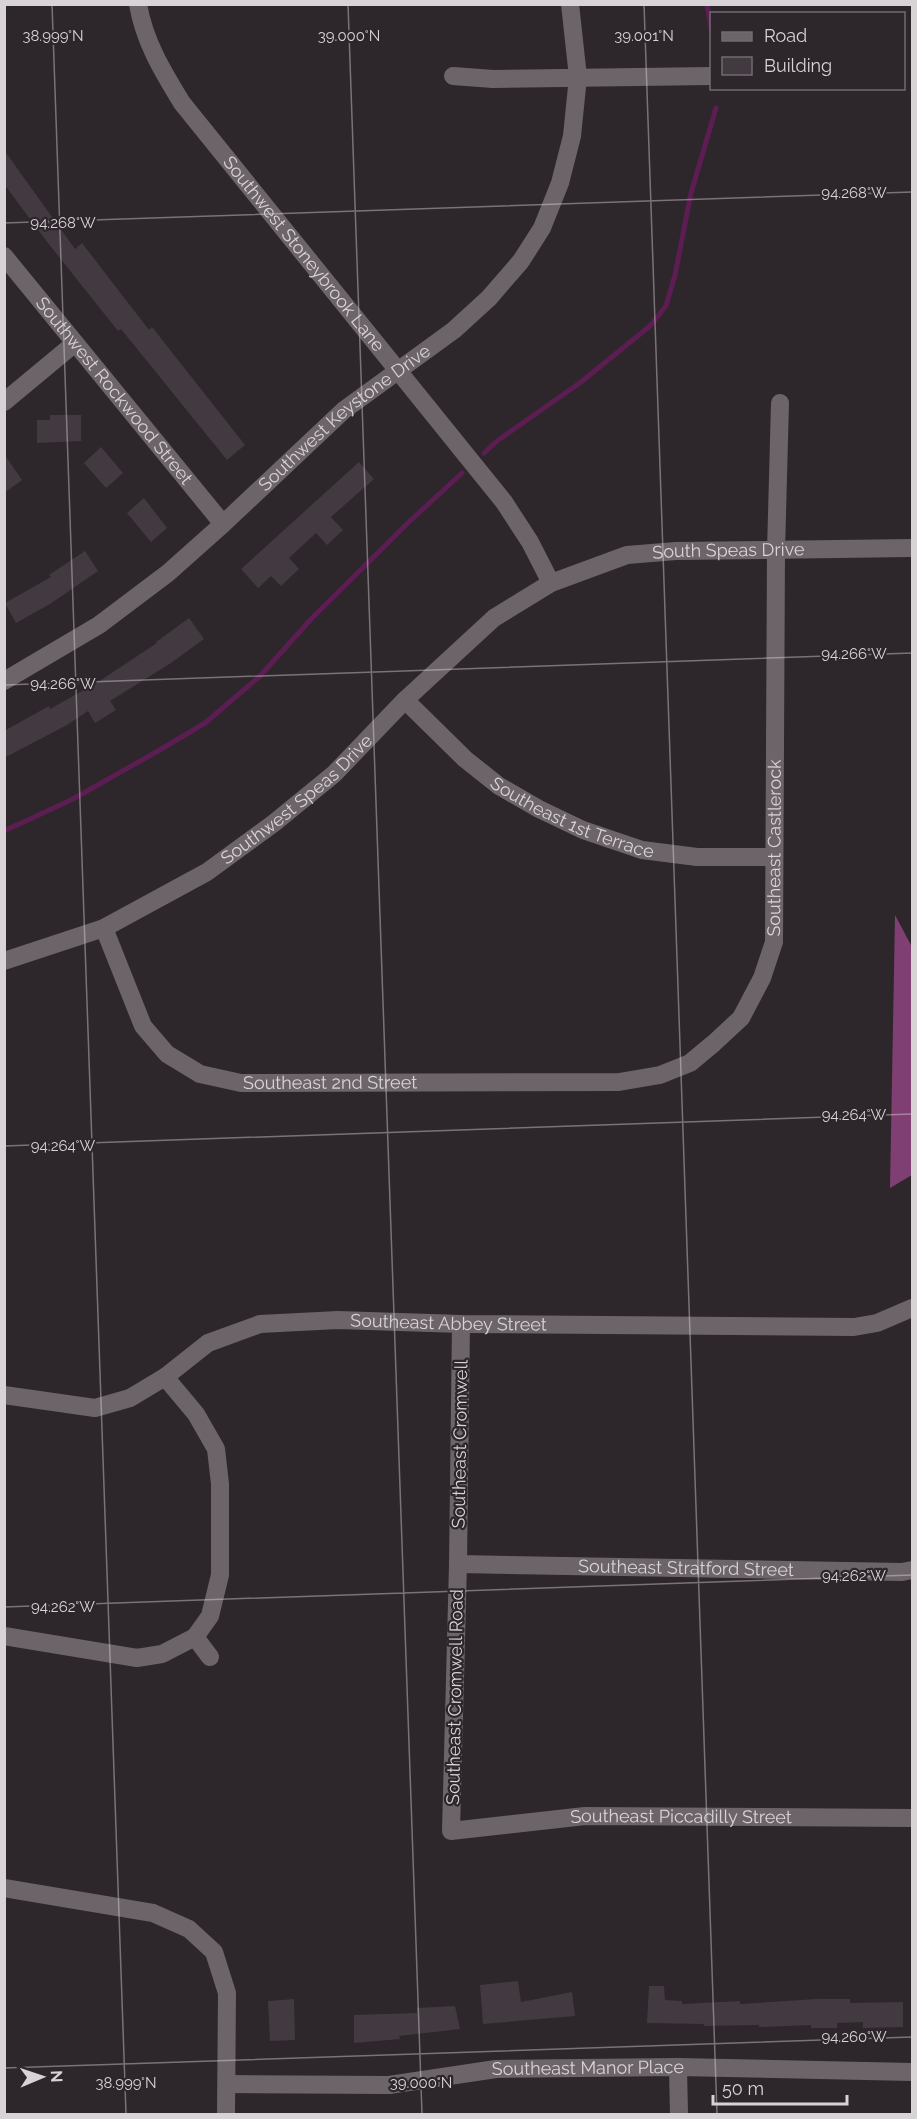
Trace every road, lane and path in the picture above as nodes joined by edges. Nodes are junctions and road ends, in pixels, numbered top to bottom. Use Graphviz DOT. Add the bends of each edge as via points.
graph roads {
  1 [pos="138,4"];
  2 [pos="570,4"];
  3 [pos="453,76"];
  4 [pos="710,76"];
  5 [pos="578,78"];
  6 [pos="4,256"];
  7 [pos="75,343"];
  8 [pos="398,370"];
  9 [pos="4,402"];
  10 [pos="780,403"];
  11 [pos="224,524"];
  12 [pos="912,548"];
  13 [pos="776,551"];
  14 [pos="550,583"];
  15 [pos="4,681"];
  16 [pos="405,700"];
  17 [pos="774,857"];
  18 [pos="104,928"];
  19 [pos="4,961"];
  20 [pos="641,1078"];
  21 [pos="912,1308"];
  22 [pos="462,1324"];
  23 [pos="165,1377"];
  24 [pos="4,1395"];
  25 [pos="458,1564"];
  26 [pos="912,1570"];
  27 [pos="4,1636"];
  28 [pos="195,1637"];
  29 [pos="210,1657"];
  30 [pos="912,1818"];
  31 [pos="451,1831"];
  32 [pos="4,1888"];
  33 [pos="678,2067"];
  34 [pos="912,2072"];
  35 [pos="227,2084"];
  36 [pos="226,2115"];
  37 [pos="679,2115"];
  1 -- 8 [label="street, Southwest Stoneybrook Lane" via="157,63 182,103"];
  2 -- 5 [label="street, Southwest Keystone Drive"];
  3 -- 5 [label="street"];
  4 -- 5 [label="street"];
  5 -- 8 [label="street, Southwest Keystone Drive" via="572,136 560,183 542,228 521,261 489,298 454,330"];
  6 -- 7 [label="street, Southwest Rockwood Street"];
  7 -- 9 [label="street"];
  7 -- 11 [label="street, Southwest Rockwood Street"];
  8 -- 11 [label="street, Southwest Keystone Drive" via="344,410"];
  8 -- 14 [label="street, Southwest Stoneybrook Lane" via="504,502"];
  10 -- 13 [label="street, Southeast Castlerock"];
  11 -- 15 [label="street, Southwest Keystone Drive" via="99,625"];
  12 -- 13 [label="street, South Speas Drive"];
  13 -- 14 [label="street, South Speas Drive" via="627,555"];
  13 -- 17 [label="street, Southeast Castlerock"];
  14 -- 16 [label="street, Southwest Speas Drive" via="494,618"];
  16 -- 17 [label="street, Southeast 1st Terrace" via="465,759 499,786 584,830 642,850 697,856"];
  16 -- 18 [label="street, Southwest Speas Drive" via="334,774 274,823 207,872"];
  17 -- 20 [label="street, Southeast Castlerock" via="774,942 762,978 741,1018 690,1063 660,1076"];
  18 -- 19 [label="street, Southwest Speas Drive"];
  18 -- 20 [label="street, Southeast 2nd Street" via="143,1026 167,1054 200,1074 241,1083 619,1082"];
  21 -- 22 [label="street, Southeast Abbey Street" via="854,1328"];
  22 -- 23 [label="street, Southeast Abbey Street" via="338,1320 260,1324 208,1343"];
  22 -- 25 [label="street, Southeast Cromwell"];
  23 -- 24 [label="street, Southeast Abbey Street" via="130,1398 95,1408"];
  23 -- 28 [label="street" via="196,1414 216,1449 220,1575 210,1616"];
  25 -- 26 [label="street, Southeast Stratford Street"];
  25 -- 31 [label="street, Southeast Cromwell Road"];
  27 -- 28 [label="street" via="136,1658 162,1654"];
  28 -- 29 [label="street"];
  30 -- 31 [label="street, Southeast Piccadilly Street" via="585,1816"];
  32 -- 35 [label="street" via="153,1913 189,1929 214,1952 227,1994"];
  33 -- 34 [label="street, Southeast Manor Place"];
  33 -- 35 [label="street, Southeast Manor Place" via="496,2069 389,2085"];
  33 -- 37 [label="street"];
  35 -- 36 [label="street"];
}
